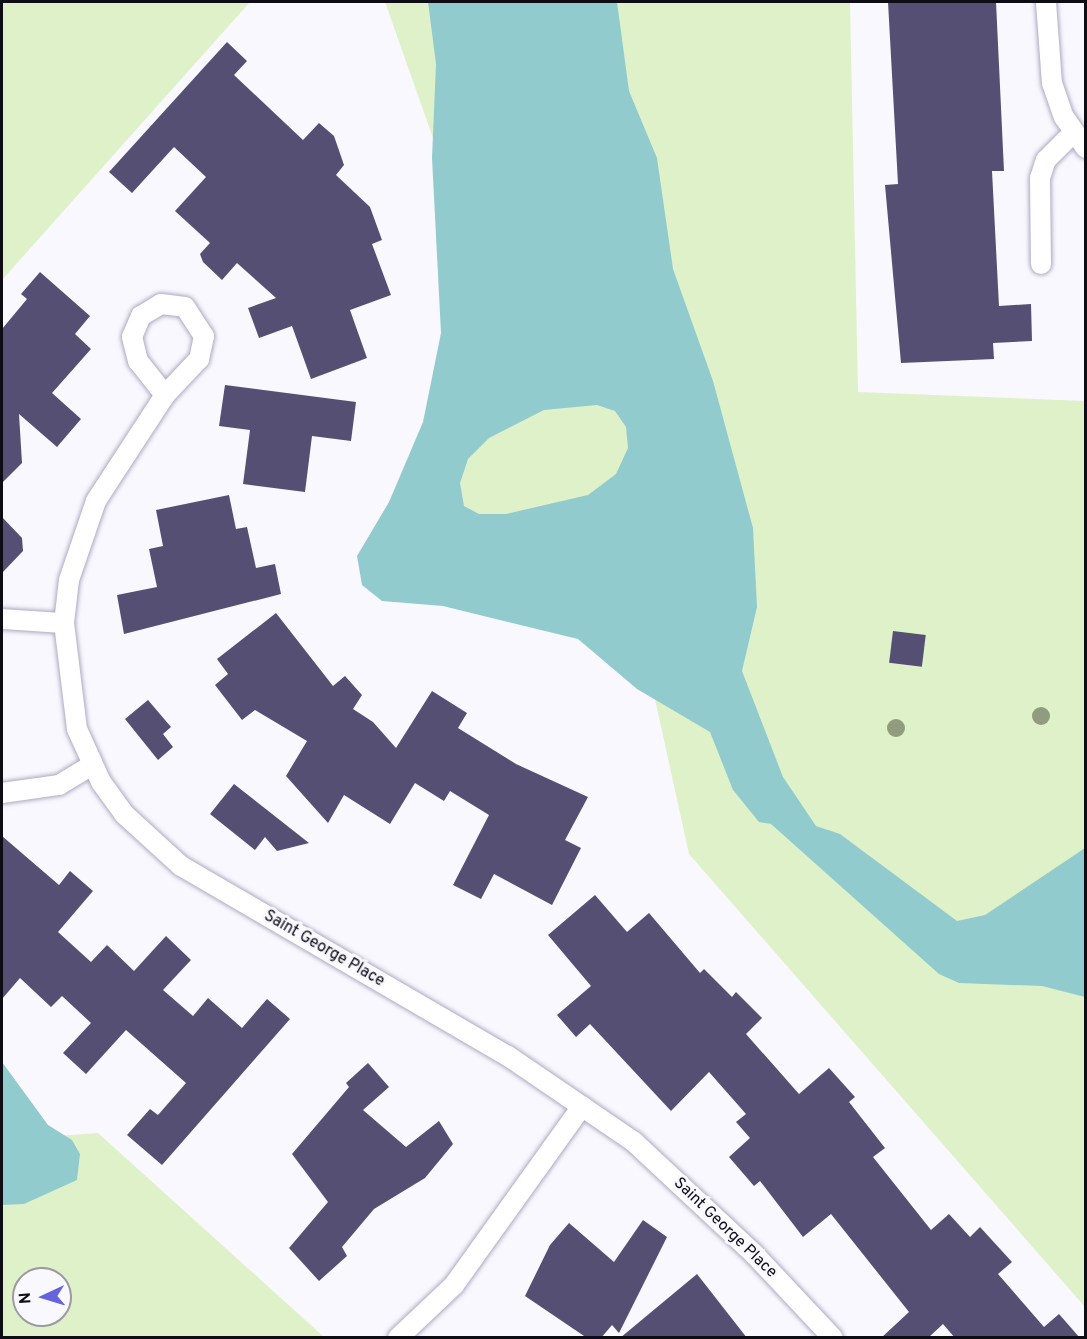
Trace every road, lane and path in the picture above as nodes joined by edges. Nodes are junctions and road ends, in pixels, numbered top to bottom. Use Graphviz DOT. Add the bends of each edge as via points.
graph roads {
  1 [pos="1046,2"];
  2 [pos="1079,141"];
  3 [pos="1041,264"];
  4 [pos="165,395"];
  5 [pos="2,619"];
  6 [pos="64,622"];
  7 [pos="92,765"];
  8 [pos="2,793"];
  9 [pos="582,1106"];
  10 [pos="398,1338"];
  11 [pos="833,1338"];
  1 -- 2 [label="street" via="1052,83"];
  2 -- 3 [label="street" via="1046,160 1040,178"];
  4 -- 4 [label="street, Saint George Place" via="204,348 201,324 173,304 141,316 132,338 138,360"];
  4 -- 6 [label="street, Saint George Place" via="96,501 69,580"];
  5 -- 6 [label="street"];
  6 -- 7 [label="street, Saint George Place" via="69,692"];
  7 -- 8 [label="street" via="50,788"];
  7 -- 9 [label="street, Saint George Place" via="124,814 181,866 508,1056"];
  9 -- 10 [label="street" via="454,1285"];
  9 -- 11 [label="street, Saint George Place" via="643,1150 754,1254"];
}
